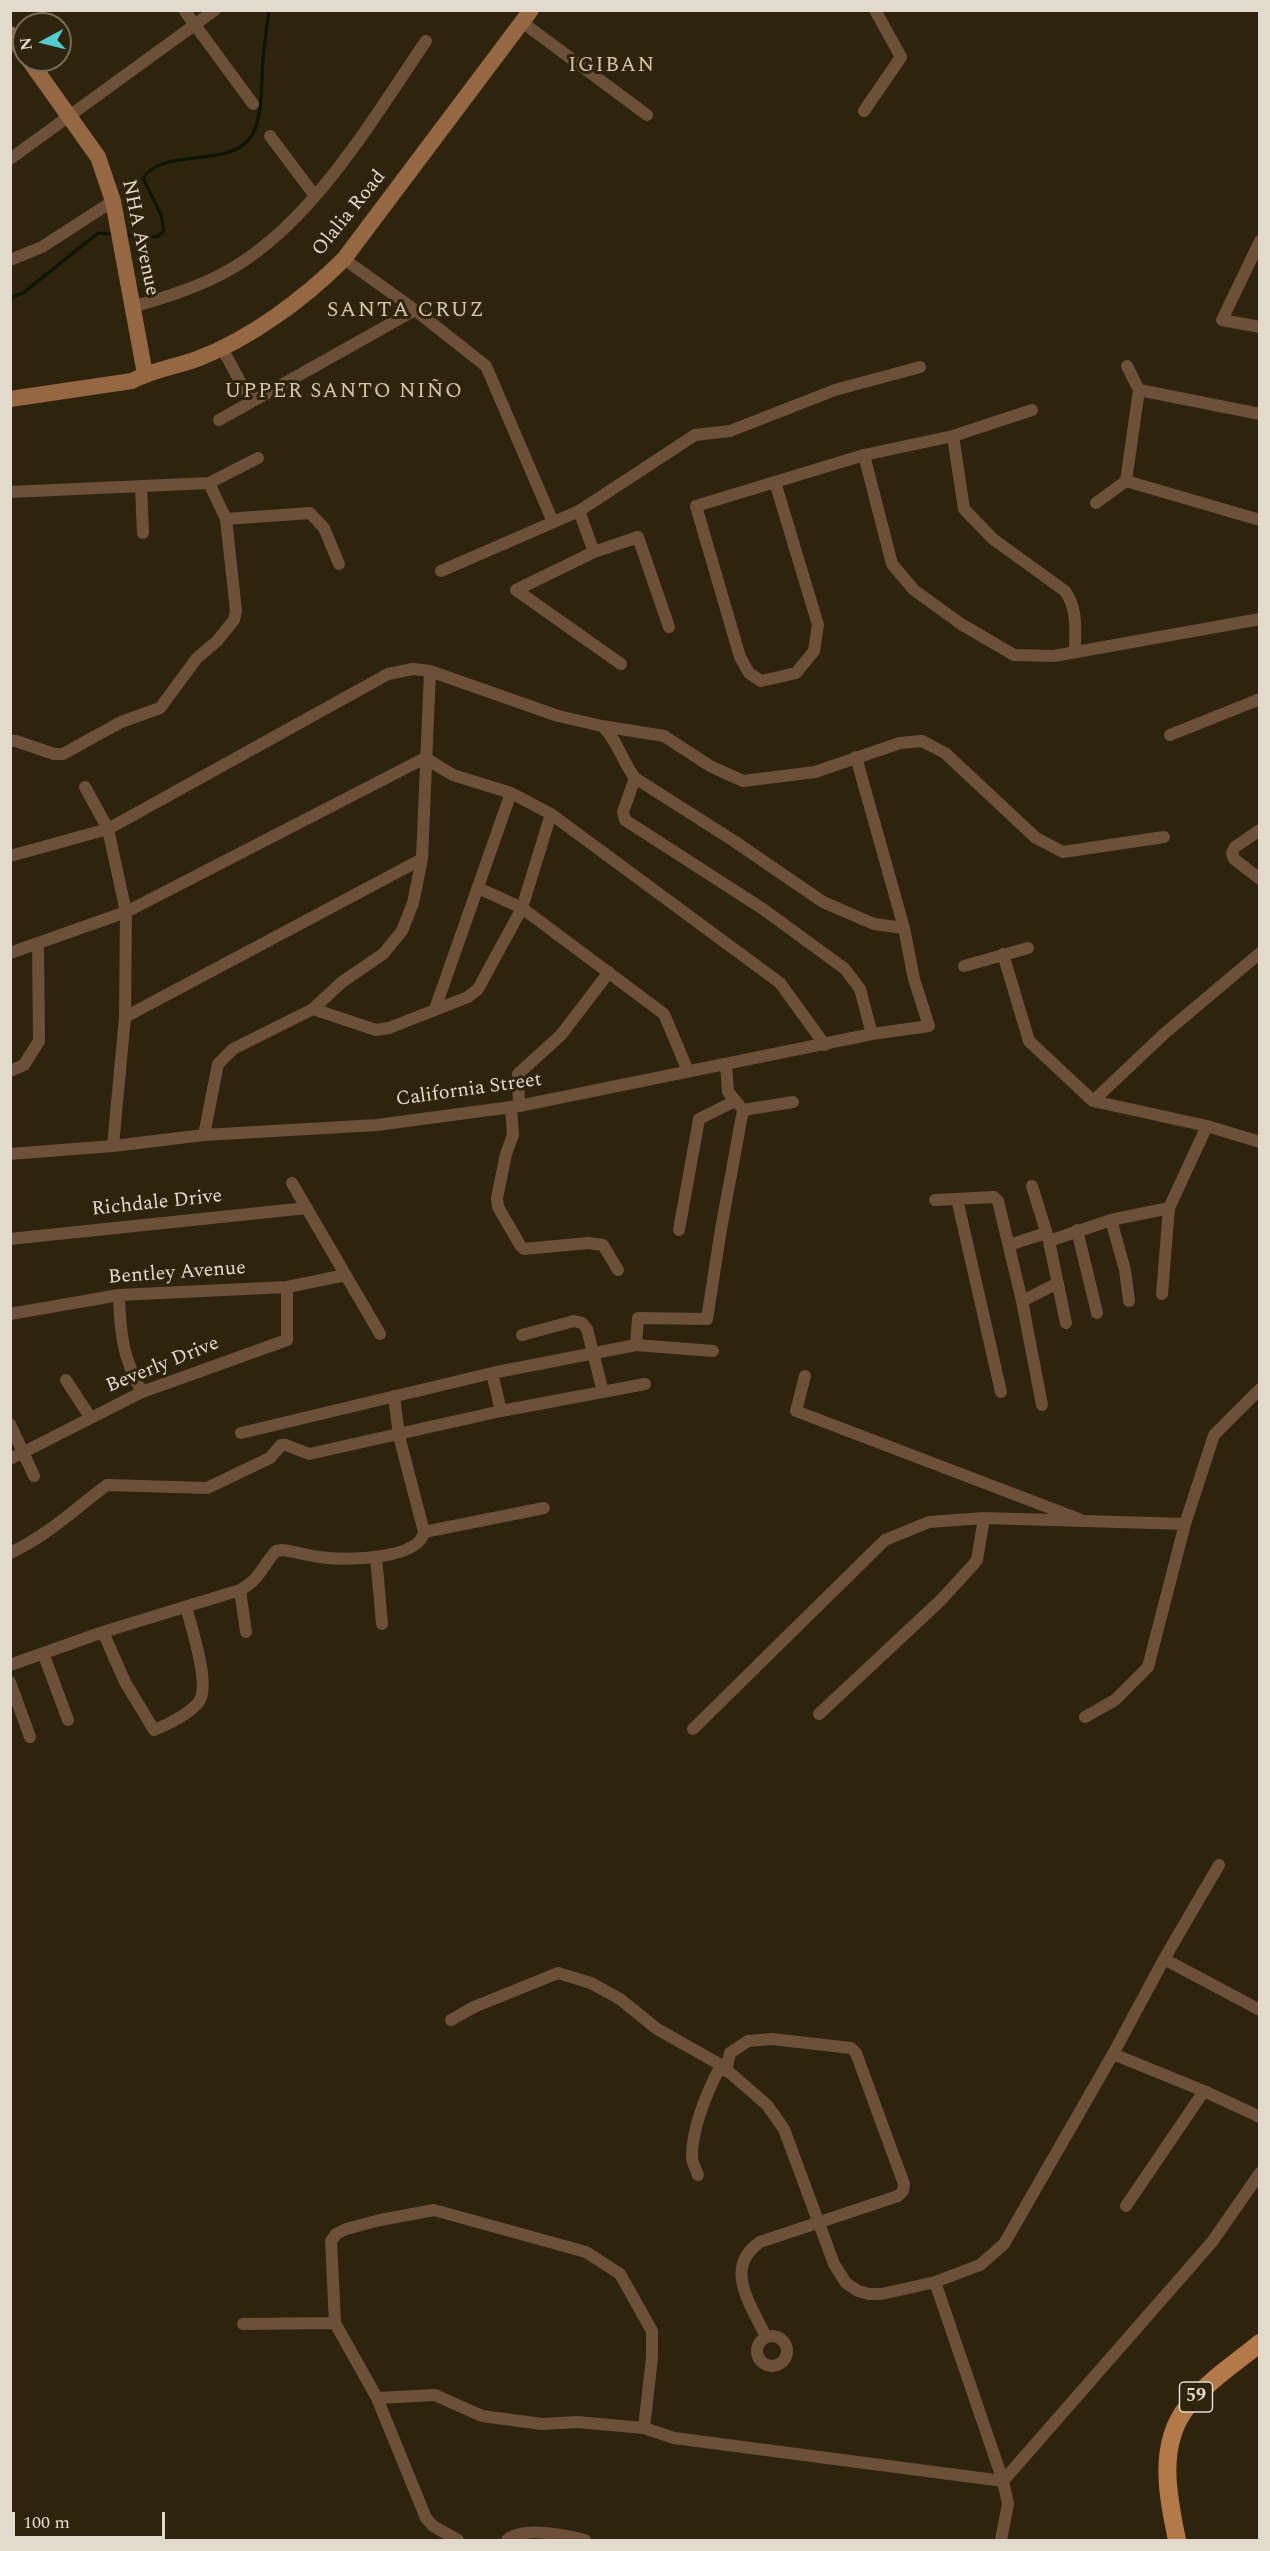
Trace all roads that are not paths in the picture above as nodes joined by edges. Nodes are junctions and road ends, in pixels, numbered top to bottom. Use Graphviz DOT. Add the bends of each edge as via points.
graph roads {
  1 [pos="184,10"];
  2 [pos="216,10"];
  3 [pos="875,10"];
  4 [pos="526,16"];
  5 [pos="194,25"];
  6 [pos="426,41"];
  7 [pos="38,72"];
  8 [pos="253,104"];
  9 [pos="864,111"];
  10 [pos="647,115"];
  11 [pos="71,117"];
  12 [pos="270,135"];
  13 [pos="10,159"];
  14 [pos="315,196"];
  15 [pos="113,201"];
  16 [pos="1260,241"];
  17 [pos="10,260"];
  18 [pos="344,260"];
  19 [pos="132,307"];
  20 [pos="415,310"];
  21 [pos="1260,327"];
  22 [pos="222,348"];
  23 [pos="1127,366"];
  24 [pos="920,367"];
  25 [pos="145,374"];
  26 [pos="10,388"];
  27 [pos="1139,390"];
  28 [pos="10,399"];
  29 [pos="251,402"];
  30 [pos="1032,410"];
  31 [pos="1260,414"];
  32 [pos="219,420"];
  33 [pos="953,436"];
  34 [pos="864,455"];
  35 [pos="258,459"];
  36 [pos="1126,481"];
  37 [pos="775,482"];
  38 [pos="209,483"];
  39 [pos="141,486"];
  40 [pos="10,492"];
  41 [pos="1096,503"];
  42 [pos="579,511"];
  43 [pos="226,519"];
  44 [pos="1260,520"];
  45 [pos="553,522"];
  46 [pos="143,533"];
  47 [pos="594,552"];
  48 [pos="339,564"];
  49 [pos="441,571"];
  50 [pos="1260,619"];
  51 [pos="669,627"];
  52 [pos="1075,651"];
  53 [pos="621,663"];
  54 [pos="430,671"];
  55 [pos="1260,699"];
  56 [pos="602,726"];
  57 [pos="1170,735"];
  58 [pos="10,741"];
  59 [pos="856,756"];
  60 [pos="426,758"];
  61 [pos="635,778"];
  62 [pos="85,786"];
  63 [pos="511,794"];
  64 [pos="551,814"];
  65 [pos="108,829"];
  66 [pos="1260,830"];
  67 [pos="1164,837"];
  68 [pos="10,856"];
  69 [pos="422,859"];
  70 [pos="1260,879"];
  71 [pos="478,888"];
  72 [pos="522,908"];
  73 [pos="126,912"];
  74 [pos="904,928"];
  75 [pos="38,944"];
  76 [pos="1028,948"];
  77 [pos="10,953"];
  78 [pos="1260,953"];
  79 [pos="1003,954"];
  80 [pos="964,966"];
  81 [pos="609,972"];
  82 [pos="313,1009"];
  83 [pos="435,1009"];
  84 [pos="125,1017"];
  85 [pos="872,1034"];
  86 [pos="825,1045"];
  87 [pos="726,1064"];
  88 [pos="10,1071"];
  89 [pos="688,1071"];
  90 [pos="1093,1101"];
  91 [pos="793,1102"];
  92 [pos="739,1105"];
  93 [pos="515,1106"];
  94 [pos="1207,1126"];
  95 [pos="204,1135"];
  96 [pos="1260,1142"];
  97 [pos="113,1146"];
  98 [pos="10,1154"];
  99 [pos="292,1183"];
  100 [pos="1032,1186"];
  101 [pos="957,1199"];
  102 [pos="935,1200"];
  103 [pos="307,1208"];
  104 [pos="1169,1208"];
  105 [pos="1111,1220"];
  106 [pos="679,1230"];
  107 [pos="1077,1230"];
  108 [pos="1047,1237"];
  109 [pos="10,1239"];
  110 [pos="1009,1245"];
  111 [pos="618,1270"];
  112 [pos="346,1275"];
  113 [pos="1058,1283"];
  114 [pos="287,1287"];
  115 [pos="1162,1294"];
  116 [pos="118,1295"];
  117 [pos="1022,1300"];
  118 [pos="1129,1301"];
  119 [pos="1097,1313"];
  120 [pos="10,1314"];
  121 [pos="1066,1323"];
  122 [pos="380,1334"];
  123 [pos="522,1335"];
  124 [pos="636,1345"];
  125 [pos="712,1351"];
  126 [pos="593,1352"];
  127 [pos="492,1373"];
  128 [pos="804,1376"];
  129 [pos="66,1380"];
  130 [pos="645,1383"];
  131 [pos="1260,1389"];
  132 [pos="142,1392"];
  133 [pos="603,1392"];
  134 [pos="1001,1392"];
  135 [pos="394,1396"];
  136 [pos="1042,1405"];
  137 [pos="501,1411"];
  138 [pos="90,1417"];
  139 [pos="10,1424"];
  140 [pos="241,1433"];
  141 [pos="399,1436"];
  142 [pos="24,1452"];
  143 [pos="10,1459"];
  144 [pos="34,1476"];
  145 [pos="544,1508"];
  146 [pos="984,1518"];
  147 [pos="1089,1522"];
  148 [pos="1185,1524"];
  149 [pos="424,1532"];
  150 [pos="10,1553"];
  151 [pos="376,1557"];
  152 [pos="240,1590"];
  153 [pos="186,1607"];
  154 [pos="382,1624"];
  155 [pos="103,1632"];
  156 [pos="246,1632"];
  157 [pos="43,1653"];
  158 [pos="10,1665"];
  159 [pos="10,1683"];
  160 [pos="819,1714"];
  161 [pos="1085,1717"];
  162 [pos="68,1720"];
  163 [pos="693,1730"];
  164 [pos="30,1737"];
  165 [pos="1219,1865"];
  166 [pos="1164,1959"];
  167 [pos="1260,2010"];
  168 [pos="451,2020"];
  169 [pos="1113,2054"];
  170 [pos="723,2068"];
  171 [pos="1204,2091"];
  172 [pos="1260,2117"];
  173 [pos="1260,2173"];
  174 [pos="698,2175"];
  175 [pos="1126,2206"];
  176 [pos="819,2222"];
  177 [pos="935,2282"];
  178 [pos="335,2323"];
  179 [pos="243,2324"];
  180 [pos="766,2337"];
  181 [pos="1260,2343"];
  182 [pos="377,2398"];
  183 [pos="644,2428"];
  184 [pos="1003,2481"];
  185 [pos="458,2541"];
  186 [pos="507,2541"];
  187 [pos="585,2541"];
  188 [pos="1001,2541"];
  189 [pos="1177,2541"];
  1 -- 5 [label="street"];
  2 -- 5 [label="street"];
  3 -- 9 [label="street" via="901,57"];
  4 -- 10 [label="street"];
  4 -- 18 [label="main road, Olalia Road"];
  5 -- 8 [label="street"];
  5 -- 11 [label="street"];
  6 -- 14 [label="street"];
  7 -- 11 [label="main road, NHA Avenue"];
  11 -- 13 [label="street"];
  11 -- 15 [label="main road, NHA Avenue" via="98,157"];
  12 -- 14 [label="street"];
  14 -- 19 [label="street" via="272,239 224,273 180,294"];
  15 -- 17 [label="street" via="42,247"];
  15 -- 19 [label="main road, NHA Avenue"];
  16 -- 21 [label="street" via="1222,320"];
  18 -- 20 [label="street"];
  18 -- 22 [label="main road, Olalia Road" via="278,314"];
  19 -- 25 [label="main road, NHA Avenue"];
  20 -- 29 [label="street"];
  20 -- 45 [label="street" via="486,366"];
  22 -- 25 [label="main road, Olalia Road"];
  22 -- 29 [label="street"];
  23 -- 27 [label="street"];
  24 -- 42 [label="street" via="835,390 730,431 695,435"];
  25 -- 26 [label="main road, Olalia Road" via="115,374"];
  25 -- 28 [label="main road, Olalia Road" via="132,381"];
  27 -- 31 [label="street"];
  27 -- 36 [label="street"];
  29 -- 32 [label="street"];
  30 -- 33 [label="street"];
  33 -- 34 [label="street"];
  33 -- 52 [label="street" via="964,509 993,539 1071,598"];
  34 -- 37 [label="street"];
  34 -- 52 [label="street" via="892,564 914,591 1014,655 1054,656"];
  35 -- 38 [label="street"];
  36 -- 41 [label="street"];
  36 -- 44 [label="street"];
  37 -- 37 [label="street" via="696,506 740,657 748,673 761,681 796,673 814,651 818,625"];
  38 -- 39 [label="street"];
  38 -- 43 [label="street"];
  39 -- 40 [label="street"];
  39 -- 46 [label="street"];
  42 -- 45 [label="street"];
  42 -- 47 [label="street"];
  43 -- 48 [label="street" via="310,513 324,528"];
  43 -- 58 [label="street" via="234,620 197,658 160,708 121,722 63,754"];
  45 -- 49 [label="street"];
  47 -- 51 [label="street" via="638,537"];
  47 -- 53 [label="street" via="516,590"];
  50 -- 52 [label="street"];
  54 -- 56 [label="street" via="558,716"];
  54 -- 60 [label="street"];
  54 -- 65 [label="street" via="413,669 388,674"];
  55 -- 57 [label="street"];
  56 -- 59 [label="street" via="664,736 710,766 743,781 815,772"];
  56 -- 61 [label="street"];
  59 -- 67 [label="street" via="900,742 922,741 945,753 1036,838 1063,852"];
  59 -- 74 [label="street"];
  60 -- 63 [label="street" via="453,775"];
  60 -- 69 [label="street"];
  60 -- 73 [label="street"];
  61 -- 74 [label="street" via="823,902 874,924"];
  61 -- 85 [label="street" via="623,812 625,820 763,909 845,969 860,989"];
  62 -- 65 [label="street"];
  63 -- 64 [label="street"];
  63 -- 71 [label="street"];
  64 -- 72 [label="street"];
  64 -- 86 [label="street" via="780,983"];
  65 -- 68 [label="street"];
  65 -- 73 [label="street"];
  66 -- 70 [label="street" via="1232,853 1234,859"];
  69 -- 82 [label="street" via="413,903 402,931 383,954 342,982"];
  69 -- 84 [label="street"];
  71 -- 72 [label="street"];
  71 -- 83 [label="street"];
  72 -- 81 [label="street"];
  72 -- 83 [label="street" via="478,989 468,997"];
  73 -- 75 [label="street"];
  73 -- 84 [label="street"];
  74 -- 85 [label="street, California Street" via="928,1026"];
  75 -- 77 [label="street"];
  75 -- 88 [label="street" via="39,1041 24,1065"];
  76 -- 79 [label="street"];
  78 -- 90 [label="street" via="1165,1033"];
  79 -- 80 [label="street"];
  79 -- 90 [label="street" via="1029,1041"];
  81 -- 89 [label="street" via="664,1014"];
  81 -- 93 [label="street" via="561,1035 518,1074"];
  82 -- 83 [label="street" via="375,1030 389,1029"];
  82 -- 95 [label="street" via="233,1049 218,1064"];
  84 -- 97 [label="street"];
  85 -- 86 [label="street, California Street"];
  86 -- 87 [label="street, California Street"];
  87 -- 89 [label="street, California Street"];
  87 -- 92 [label="street" via="728,1092"];
  89 -- 93 [label="street, California Street"];
  90 -- 94 [label="street"];
  91 -- 92 [label="street"];
  92 -- 106 [label="street" via="699,1119"];
  92 -- 124 [label="street" via="707,1319 638,1318"];
  93 -- 95 [label="street, California Street" via="377,1125"];
  93 -- 111 [label="street" via="513,1135 497,1198 498,1207 520,1245 524,1249 603,1245"];
  94 -- 96 [label="street"];
  94 -- 104 [label="street"];
  95 -- 97 [label="street, California Street"];
  97 -- 98 [label="street, California Street"];
  99 -- 103 [label="street"];
  100 -- 108 [label="street"];
  101 -- 102 [label="street"];
  101 -- 110 [label="street" via="994,1197"];
  101 -- 134 [label="street"];
  103 -- 109 [label="street, Richdale Drive"];
  103 -- 112 [label="street"];
  104 -- 105 [label="street"];
  104 -- 115 [label="street"];
  105 -- 107 [label="street"];
  105 -- 118 [label="street"];
  107 -- 108 [label="street"];
  107 -- 119 [label="street"];
  108 -- 110 [label="street"];
  108 -- 113 [label="street"];
  110 -- 117 [label="street"];
  112 -- 114 [label="street, Bentley Avenue"];
  112 -- 122 [label="street"];
  113 -- 117 [label="street"];
  113 -- 121 [label="street"];
  114 -- 116 [label="street, Bentley Avenue"];
  114 -- 132 [label="street, Beverly Drive" via="287,1340"];
  116 -- 120 [label="street, Bentley Avenue"];
  116 -- 132 [label="street" via="122,1345"];
  117 -- 136 [label="street"];
  123 -- 126 [label="street" via="578,1320 585,1325"];
  124 -- 125 [label="street"];
  124 -- 126 [label="street"];
  126 -- 127 [label="street"];
  126 -- 133 [label="street"];
  127 -- 135 [label="street"];
  127 -- 137 [label="street"];
  128 -- 147 [label="street" via="796,1411"];
  129 -- 138 [label="street"];
  130 -- 133 [label="street"];
  131 -- 148 [label="street" via="1214,1435"];
  132 -- 138 [label="street, Beverly Drive"];
  133 -- 137 [label="street"];
  135 -- 140 [label="street"];
  135 -- 141 [label="street"];
  137 -- 141 [label="street"];
  138 -- 142 [label="street, Beverly Drive"];
  139 -- 142 [label="street"];
  141 -- 149 [label="street"];
  141 -- 150 [label="street" via="309,1454 281,1445 270,1458 207,1488 107,1485 63,1522"];
  142 -- 143 [label="street, Beverly Drive"];
  142 -- 144 [label="street"];
  145 -- 149 [label="street"];
  146 -- 147 [label="street"];
  146 -- 160 [label="street" via="973,1565"];
  146 -- 163 [label="street" via="929,1522 885,1540"];
  147 -- 148 [label="street"];
  148 -- 161 [label="street" via="1148,1667 1115,1700"];
  149 -- 151 [label="street" via="415,1545"];
  151 -- 152 [label="street" via="327,1558 276,1551 256,1579"];
  151 -- 154 [label="street"];
  152 -- 153 [label="street"];
  152 -- 156 [label="street"];
  153 -- 155 [label="street"];
  153 -- 155 [label="street" via="204,1684 200,1702 156,1730 125,1682"];
  155 -- 157 [label="street"];
  157 -- 158 [label="street"];
  157 -- 162 [label="street"];
  159 -- 164 [label="street"];
  165 -- 166 [label="street"];
  166 -- 167 [label="street"];
  166 -- 169 [label="street"];
  168 -- 170 [label="street" via="558,1973 591,1983 620,1999 657,2029"];
  169 -- 171 [label="street"];
  169 -- 177 [label="street" via="1004,2244 980,2265"];
  170 -- 174 [label="street" via="710,2087 696,2130 692,2158"];
  170 -- 176 [label="street" via="767,2105 784,2128"];
  170 -- 176 [label="street" via="730,2053 747,2041 772,2038 849,2047 855,2051 904,2187 898,2196"];
  171 -- 172 [label="street"];
  171 -- 175 [label="street"];
  173 -- 184 [label="street" via="1212,2242"];
  176 -- 177 [label="street" via="840,2276 858,2291 882,2294"];
  176 -- 180 [label="street" via="760,2242 746,2254 740,2276"];
  177 -- 184 [label="street"];
  178 -- 179 [label="street"];
  178 -- 182 [label="street"];
  178 -- 183 [label="street" via="331,2241 346,2229 434,2211 586,2252 620,2274 652,2331"];
  181 -- 189 [label="main road, 59" via="1193,2400 1174,2429 1168,2473"];
  182 -- 183 [label="street" via="435,2394 482,2416 542,2424 577,2422"];
  182 -- 185 [label="street" via="426,2518"];
  183 -- 184 [label="street" via="674,2438"];
  184 -- 188 [label="street" via="1008,2504"];
  186 -- 187 [label="street" via="518,2533 528,2532"];
}
